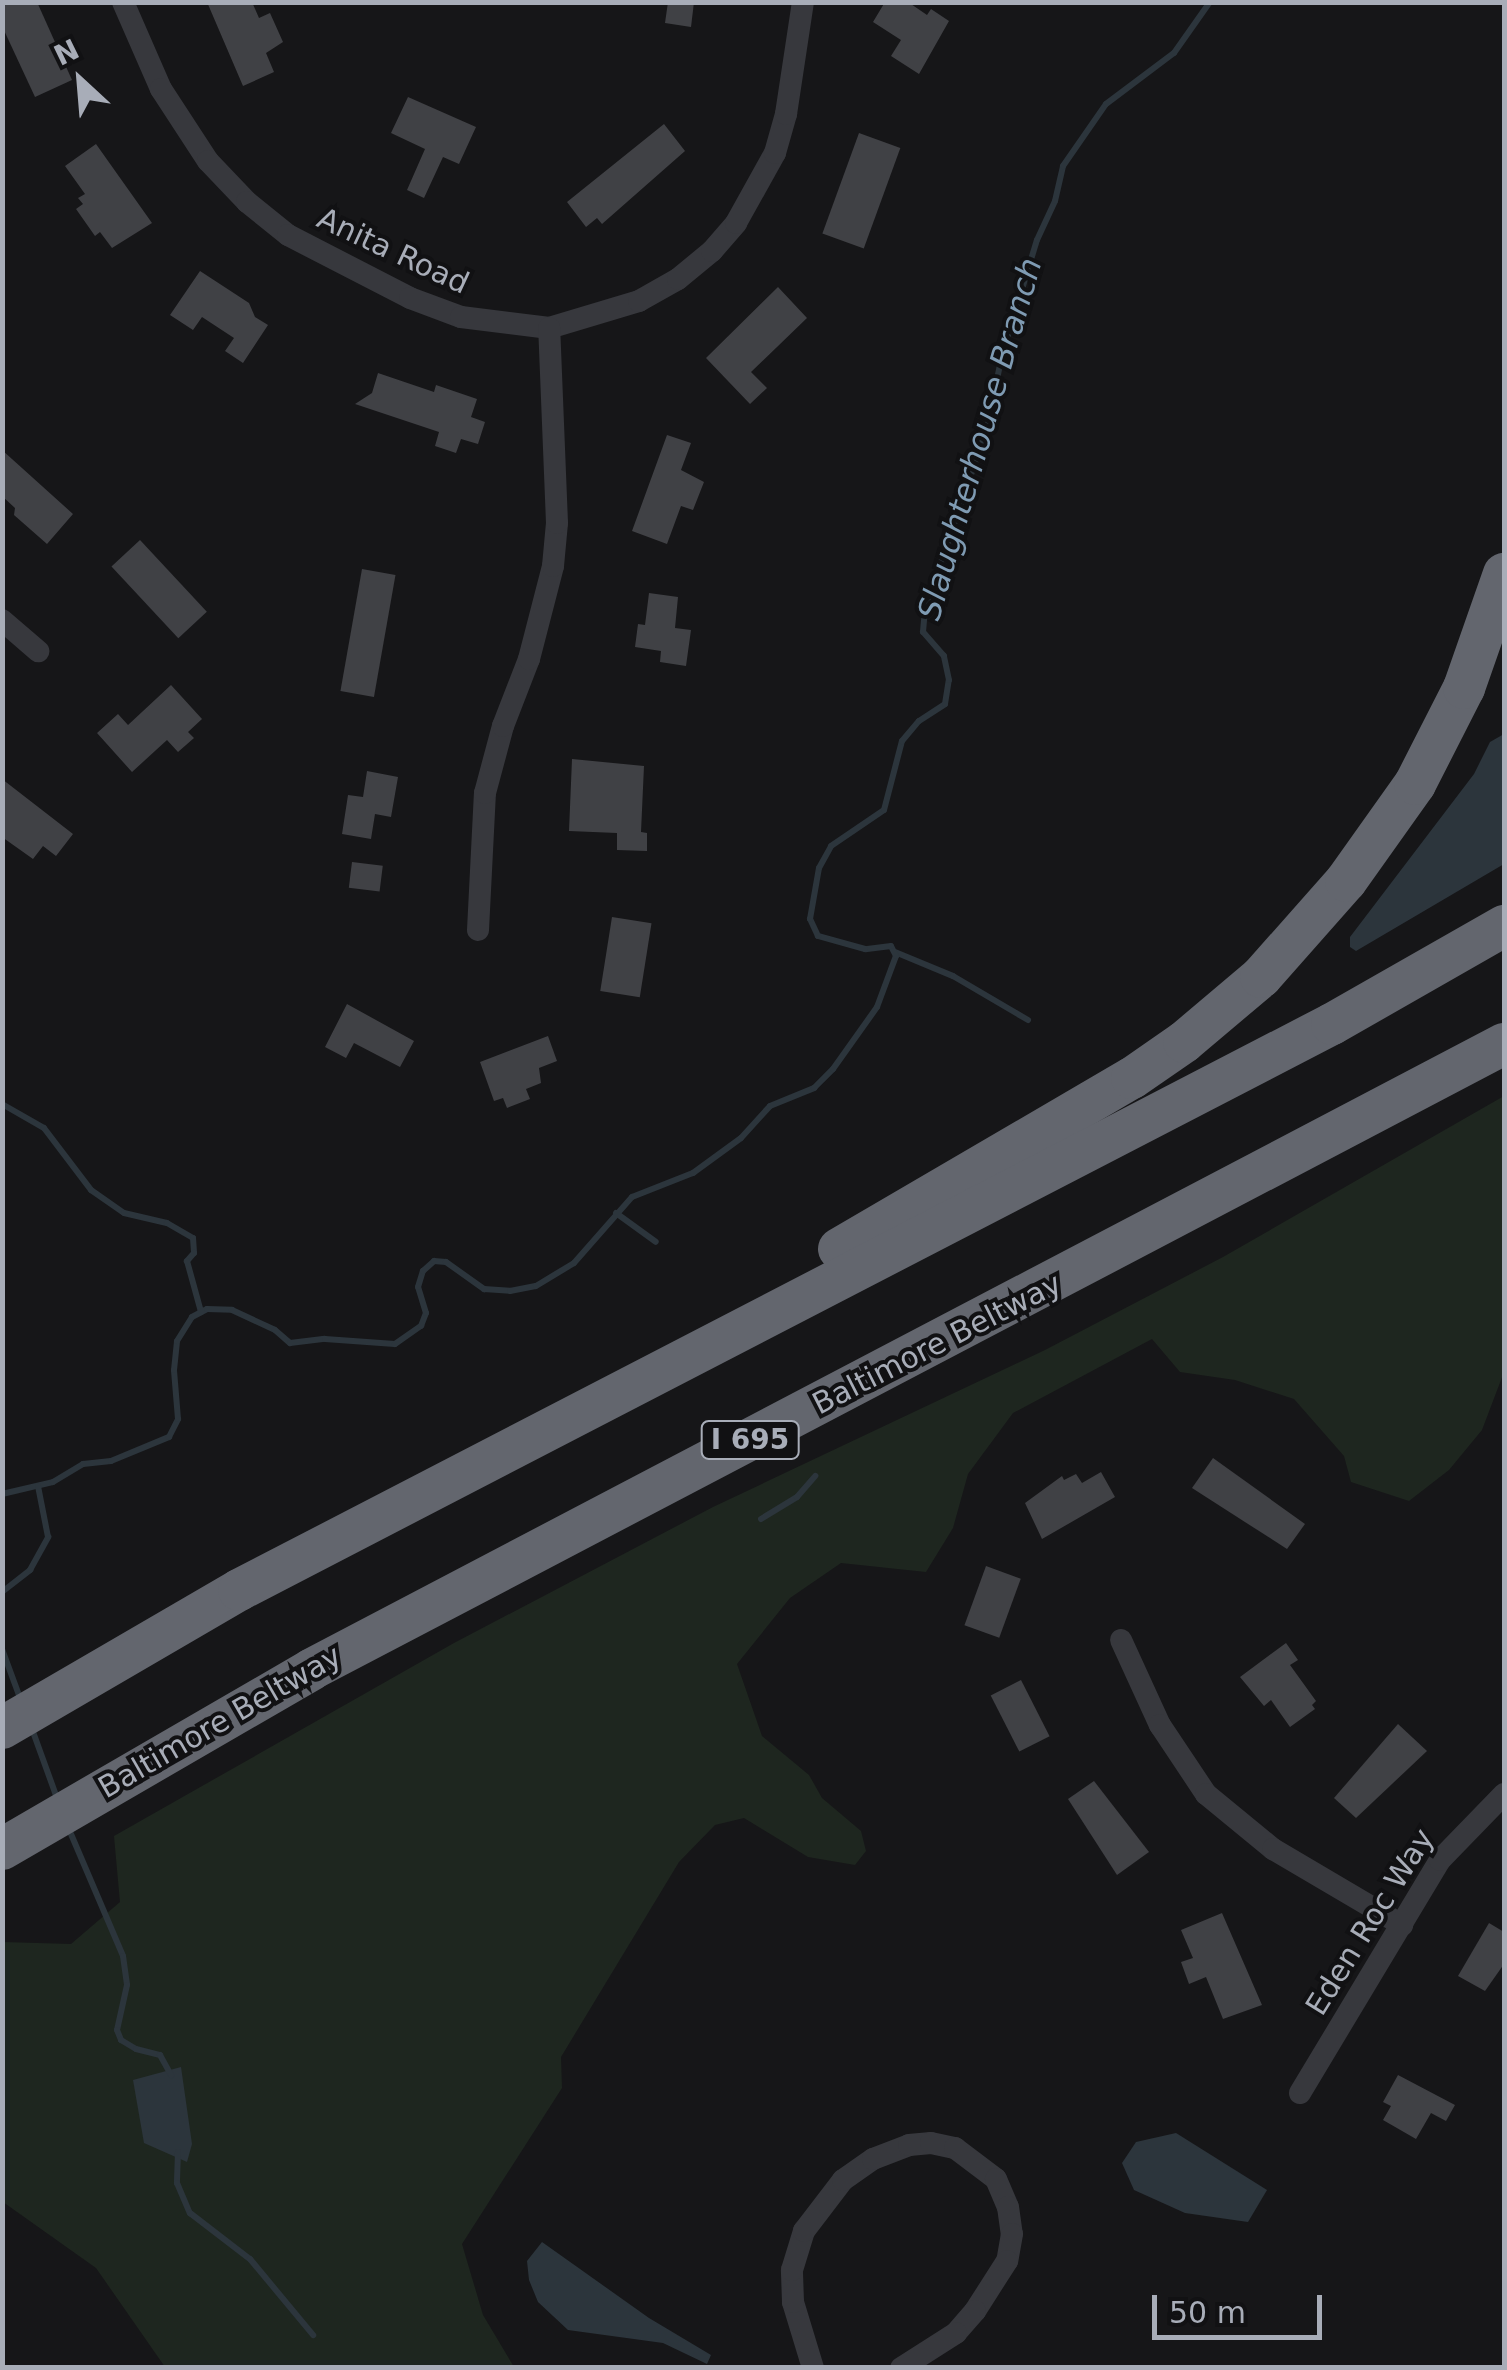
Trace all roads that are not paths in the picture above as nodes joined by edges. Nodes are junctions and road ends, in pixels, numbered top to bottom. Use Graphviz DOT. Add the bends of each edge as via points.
graph roads {
  1 [pos="123,2"];
  2 [pos="803,2"];
  3 [pos="549,328"];
  4 [pos="1504,574"];
  5 [pos="2,620"];
  6 [pos="38,651"];
  7 [pos="1504,926"];
  8 [pos="478,930"];
  9 [pos="1504,1044"];
  10 [pos="406,1504"];
  11 [pos="1122,1640"];
  12 [pos="2,1728"];
  13 [pos="1504,1794"];
  14 [pos="2,1849"];
  15 [pos="1402,1926"];
  16 [pos="1300,2093"];
  17 [pos="813,2368"];
  18 [pos="900,2368"];
  1 -- 3 [label="street, Anita Road" via="161,88 208,162 288,235 444,311"];
  2 -- 3 [label="street, Anita Road" via="775,153 736,223 678,279 638,301"];
  3 -- 8 [label="street" via="553,566 485,794"];
  4 -- 10 [label="highway" via="1464,688 1386,828 1300,935 1221,1011 1064,1119"];
  5 -- 6 [label="street"];
  7 -- 10 [label="highway" via="1332,1024"];
  9 -- 14 [label="highway, Baltimore Beltway / I 695" via="312,1669"];
  10 -- 12 [label="highway" via="240,1590"];
  11 -- 15 [label="street" via="1160,1725 1206,1794 1273,1849"];
  13 -- 15 [label="street, Eden Roc Way" via="1440,1860"];
  15 -- 16 [label="street, Eden Roc Way"];
  17 -- 18 [label="street" via="793,2302 792,2270 804,2231 843,2180 873,2159 932,2142 955,2148 996,2179 1012,2234 1007,2261 975,2311 956,2333"];
}
